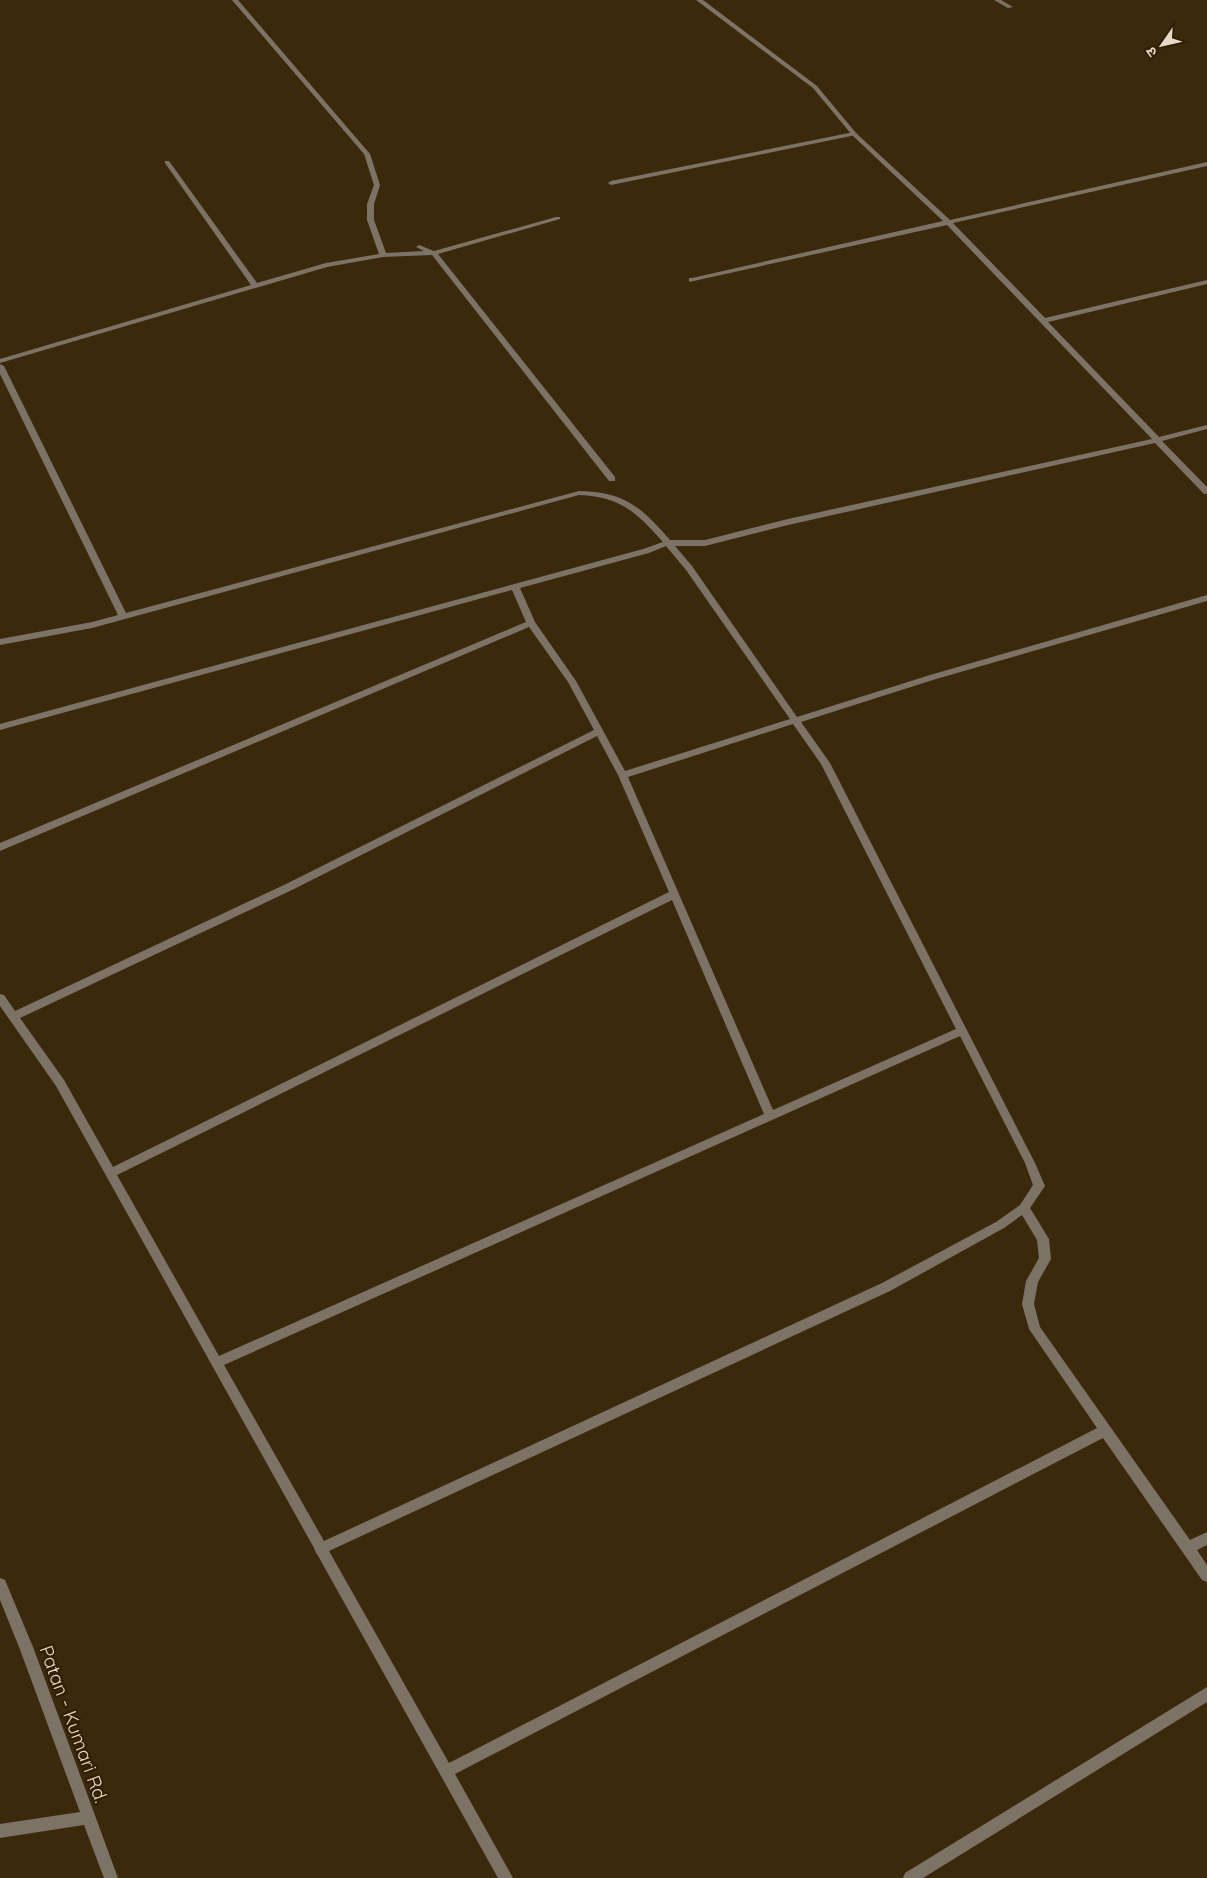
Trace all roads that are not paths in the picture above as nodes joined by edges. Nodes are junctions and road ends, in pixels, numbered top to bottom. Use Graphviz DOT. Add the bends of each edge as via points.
graph roads {
  1 [pos="236,0"];
  2 [pos="699,0"];
  3 [pos="997,0"];
  4 [pos="1010,8"];
  5 [pos="854,134"];
  6 [pos="166,162"];
  7 [pos="1207,164"];
  8 [pos="611,183"];
  9 [pos="558,218"];
  10 [pos="949,223"];
  11 [pos="419,247"];
  12 [pos="434,253"];
  13 [pos="383,254"];
  14 [pos="692,280"];
  15 [pos="1207,282"];
  16 [pos="255,286"];
  17 [pos="1042,321"];
  18 [pos="0,361"];
  19 [pos="0,366"];
  20 [pos="1207,427"];
  21 [pos="1157,440"];
  22 [pos="612,479"];
  23 [pos="1207,492"];
  24 [pos="668,543"];
  25 [pos="515,587"];
  26 [pos="1207,598"];
  27 [pos="123,617"];
  28 [pos="531,622"];
  29 [pos="0,642"];
  30 [pos="795,720"];
  31 [pos="0,727"];
  32 [pos="600,731"];
  33 [pos="623,775"];
  34 [pos="0,847"];
  35 [pos="674,894"];
  36 [pos="0,998"];
  37 [pos="13,1017"];
  38 [pos="962,1031"];
  39 [pos="770,1117"];
  40 [pos="110,1173"];
  41 [pos="1024,1208"];
  42 [pos="216,1363"];
  43 [pos="1106,1430"];
  44 [pos="1207,1538"];
  45 [pos="1188,1548"];
  46 [pos="320,1549"];
  47 [pos="1207,1576"];
  48 [pos="0,1584"];
  49 [pos="1207,1694"];
  50 [pos="446,1772"];
  51 [pos="89,1818"];
  52 [pos="0,1831"];
  53 [pos="110,1878"];
  54 [pos="506,1878"];
  55 [pos="910,1878"];
  1 -- 13 [label="street" via="367,154 377,185 370,199 369,219"];
  2 -- 5 [label="street" via="815,87"];
  3 -- 4 [label="street"];
  5 -- 8 [label="street"];
  5 -- 10 [label="street"];
  6 -- 16 [label="street"];
  7 -- 10 [label="street"];
  9 -- 12 [label="street"];
  10 -- 14 [label="street"];
  10 -- 17 [label="street"];
  11 -- 12 [label="street"];
  12 -- 13 [label="street"];
  12 -- 22 [label="street"];
  13 -- 16 [label="street" via="326,265"];
  15 -- 17 [label="street"];
  16 -- 18 [label="street"];
  17 -- 21 [label="street"];
  19 -- 27 [label="street"];
  20 -- 21 [label="street"];
  21 -- 23 [label="street"];
  21 -- 24 [label="street" via="705,543"];
  24 -- 25 [label="street"];
  24 -- 27 [label="street" via="632,505 604,495 579,493"];
  24 -- 30 [label="street"];
  25 -- 28 [label="street"];
  25 -- 31 [label="street"];
  26 -- 30 [label="street" via="933,676"];
  27 -- 29 [label="street"];
  28 -- 32 [label="street" via="572,681"];
  28 -- 34 [label="street"];
  30 -- 33 [label="street"];
  30 -- 38 [label="street" via="825,763"];
  32 -- 33 [label="street"];
  32 -- 37 [label="street" via="289,887"];
  33 -- 35 [label="street"];
  35 -- 39 [label="street"];
  35 -- 40 [label="street"];
  36 -- 37 [label="street"];
  37 -- 40 [label="street" via="60,1083"];
  38 -- 39 [label="street"];
  38 -- 41 [label="street" via="1039,1186"];
  39 -- 42 [label="street"];
  40 -- 42 [label="street"];
  41 -- 43 [label="street" via="1042,1239 1045,1258 1032,1281 1028,1304 1035,1329"];
  41 -- 46 [label="street" via="1000,1225 886,1287"];
  42 -- 46 [label="street"];
  43 -- 45 [label="street"];
  43 -- 50 [label="street"];
  44 -- 45 [label="street"];
  45 -- 47 [label="street"];
  46 -- 50 [label="street"];
  48 -- 51 [label="street, Patan - Kumari Rd."];
  49 -- 55 [label="street"];
  50 -- 54 [label="street"];
  51 -- 52 [label="street"];
  51 -- 53 [label="street, Patan - Kumari Rd."];
}
